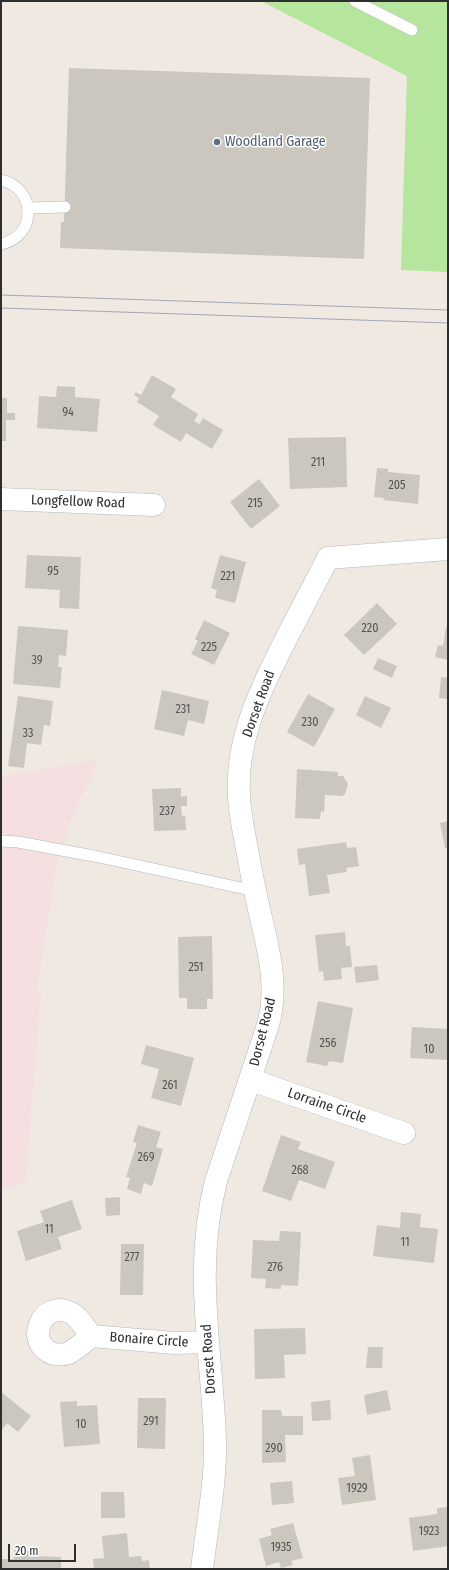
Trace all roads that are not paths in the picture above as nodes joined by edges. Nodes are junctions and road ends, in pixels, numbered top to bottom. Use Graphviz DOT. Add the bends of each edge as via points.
graph roads {
  1 [pos="355,1"];
  2 [pos="412,30"];
  3 [pos="1,180"];
  4 [pos="65,207"];
  5 [pos="28,208"];
  6 [pos="1,244"];
  7 [pos="1,499"];
  8 [pos="154,505"];
  9 [pos="448,549"];
  10 [pos="1,841"];
  11 [pos="255,891"];
  12 [pos="251,1080"];
  13 [pos="404,1133"];
  14 [pos="91,1336"];
  15 [pos="208,1342"];
  16 [pos="202,1569"];
  1 -- 2 [label="lane"];
  3 -- 5 [label="lane" via="19,190"];
  4 -- 5 [label="lane"];
  5 -- 6 [label="lane" via="27,221 23,229 12,240"];
  7 -- 8 [label="street, Longfellow Road"];
  9 -- 11 [label="street, Dorset Road" via="328,558 268,674 244,742 239,797"];
  10 -- 11 [label="lane" via="99,857"];
  11 -- 12 [label="street, Dorset Road" via="271,964 274,994 270,1020"];
  12 -- 13 [label="street, Lorraine Circle"];
  12 -- 15 [label="street, Dorset Road" via="211,1198 204,1272"];
  14 -- 15 [label="street, Bonaire Circle" via="174,1343"];
  15 -- 16 [label="street, Dorset Road" via="214,1462"];
}
